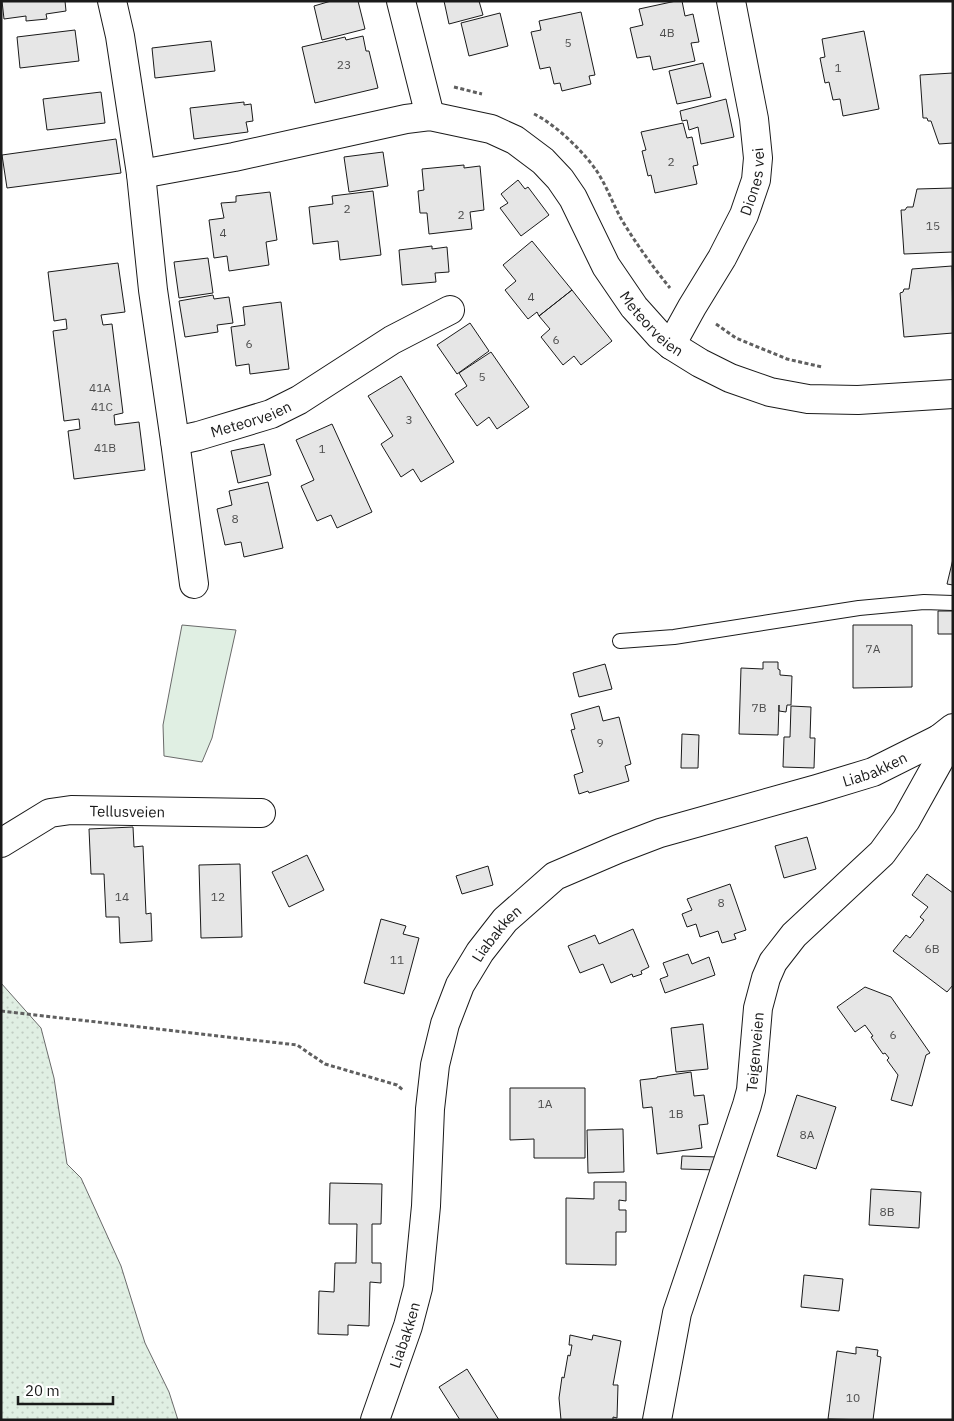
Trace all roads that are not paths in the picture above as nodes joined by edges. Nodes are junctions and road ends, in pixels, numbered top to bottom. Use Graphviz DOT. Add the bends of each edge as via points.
graph roads {
  1 [pos="112,1"];
  2 [pos="401,1"];
  3 [pos="731,1"];
  4 [pos="430,116"];
  5 [pos="141,174"];
  6 [pos="450,310"];
  7 [pos="671,344"];
  8 [pos="953,394"];
  9 [pos="175,441"];
  10 [pos="194,584"];
  11 [pos="953,603"];
  12 [pos="620,641"];
  13 [pos="946,734"];
  14 [pos="261,813"];
  15 [pos="1,843"];
  16 [pos="376,1420"];
  17 [pos="657,1420"];
  1 -- 5 [label="street"];
  2 -- 4 [label="street"];
  3 -- 7 [label="street, Diones vei" via="754,119 758,158 756,180 744,215 722,258"];
  4 -- 5 [label="street, Meteorveien"];
  4 -- 7 [label="street, Meteorveien" via="491,129 515,140 543,161 573,198 606,266 634,307"];
  5 -- 9 [label="street" via="153,290"];
  6 -- 9 [label="street, Meteorveien" via="392,340 299,400 271,414"];
  7 -- 8 [label="street, Meteorveien" via="730,378 770,392 808,399 858,400"];
  9 -- 10 [label="street"];
  11 -- 12 [label="lane" via="924,602 860,608 674,637"];
  13 -- 16 [label="street, Liabakken" via="873,772 618,849 555,876 505,920 460,985 444,1024 432,1095 418,1288"];
  13 -- 17 [label="street, Teigenveien" via="945,750 906,820 882,853 794,935 773,962 766,978 758,1008 751,1090 677,1313"];
  14 -- 15 [label="street, Tellusveien" via="71,810 50,813"];
}
